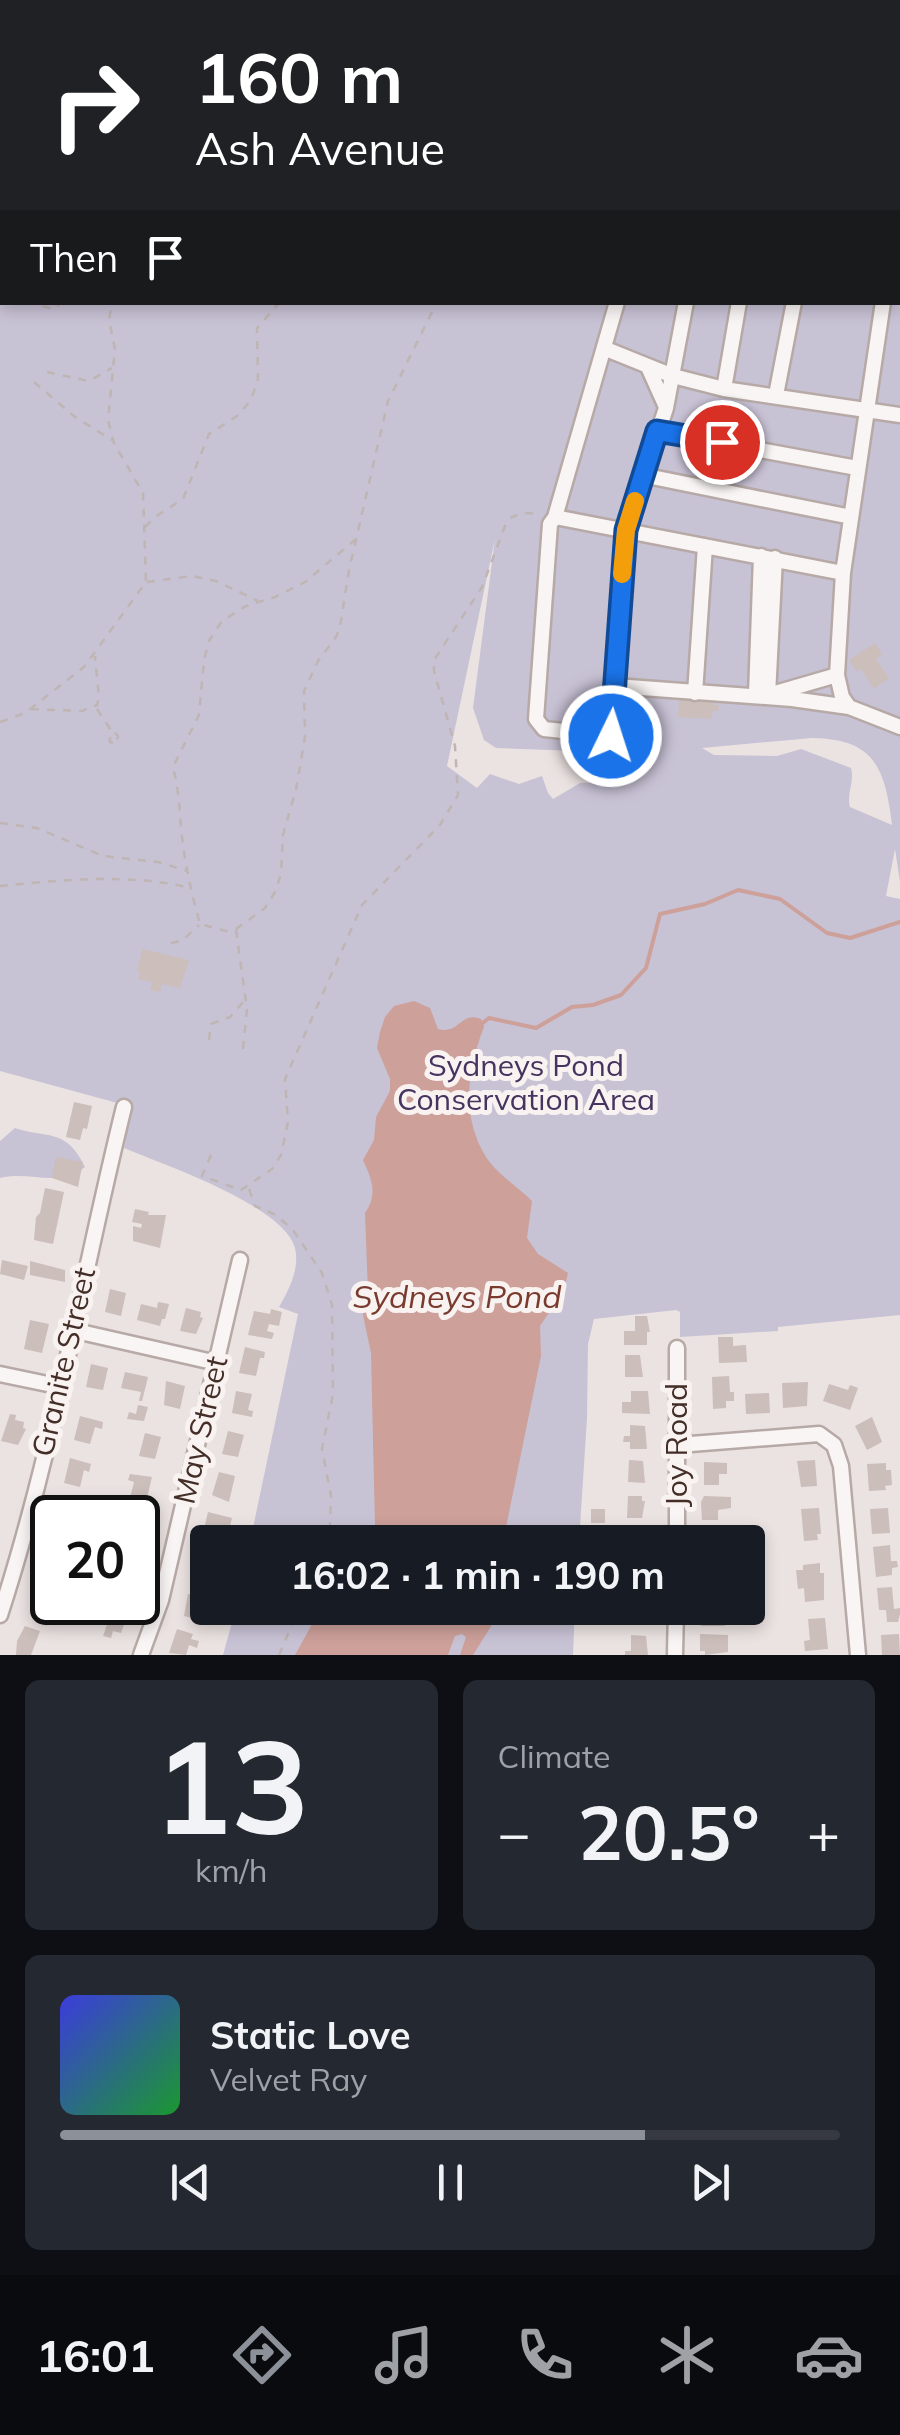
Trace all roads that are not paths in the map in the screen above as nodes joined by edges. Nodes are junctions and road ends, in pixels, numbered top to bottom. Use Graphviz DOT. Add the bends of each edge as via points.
graph roads {
  1 [pos="616,305"];
  2 [pos="685,305"];
  3 [pos="738,305"];
  4 [pos="793,305"];
  5 [pos="883,305"];
  6 [pos="606,349"];
  7 [pos="648,367"];
  8 [pos="672,376"];
  9 [pos="724,388"];
  10 [pos="776,395"];
  11 [pos="666,408"];
  12 [pos="866,410"];
  13 [pos="900,414"];
  14 [pos="657,431"];
  15 [pos="857,468"];
  16 [pos="642,475"];
  17 [pos="555,517"];
  18 [pos="851,517"];
  19 [pos="626,530"];
  20 [pos="705,546"];
  21 [pos="768,557"];
  22 [pos="843,573"];
  23 [pos="837,675"];
  24 [pos="615,686"];
  25 [pos="695,693"];
  26 [pos="762,695"];
  27 [pos="849,707"];
  28 [pos="900,726"];
  29 [pos="124,1107"];
  30 [pos="240,1260"];
  31 [pos="76,1331"];
  32 [pos="677,1348"];
  33 [pos="217,1363"];
  34 [pos="0,1374"];
  35 [pos="62,1386"];
  36 [pos="678,1445"];
  37 [pos="677,1525"];
  38 [pos="0,1615"];
  39 [pos="676,1625"];
  40 [pos="141,1655"];
  41 [pos="675,1655"];
  42 [pos="858,1655"];
  1 -- 6 [label="street"];
  2 -- 8 [label="street"];
  3 -- 9 [label="street"];
  4 -- 10 [label="street"];
  5 -- 12 [label="street"];
  6 -- 7 [label="street"];
  6 -- 17 [label="street"];
  7 -- 8 [label="street"];
  7 -- 11 [label="street"];
  8 -- 9 [label="street"];
  8 -- 11 [label="street"];
  9 -- 10 [label="street"];
  10 -- 12 [label="street"];
  11 -- 14 [label="street"];
  12 -- 13 [label="street"];
  12 -- 15 [label="street"];
  14 -- 15 [label="street"];
  14 -- 16 [label="street"];
  15 -- 18 [label="street"];
  16 -- 18 [label="street"];
  16 -- 19 [label="street"];
  17 -- 19 [label="street"];
  17 -- 24 [label="street" via="537,721 544,729 611,736"];
  18 -- 22 [label="street"];
  19 -- 20 [label="street"];
  19 -- 24 [label="street"];
  20 -- 21 [label="street"];
  20 -- 25 [label="street"];
  21 -- 22 [label="street"];
  21 -- 26 [label="street"];
  22 -- 23 [label="street"];
  23 -- 26 [label="street"];
  23 -- 27 [label="street"];
  24 -- 25 [label="street"];
  25 -- 26 [label="street"];
  26 -- 27 [label="street"];
  27 -- 28 [label="street"];
  29 -- 31 [label="street, Granite Street"];
  30 -- 33 [label="street, May Street"];
  31 -- 33 [label="street"];
  31 -- 35 [label="street, Granite Street"];
  32 -- 36 [label="street, Joy Road"];
  33 -- 40 [label="street, May Street" via="161,1600"];
  34 -- 35 [label="street"];
  35 -- 38 [label="street, Granite Street"];
  36 -- 37 [label="street, Joy Road"];
  36 -- 42 [label="street" via="819,1434 830,1440 842,1466"];
  39 -- 41 [label="street"];
}
